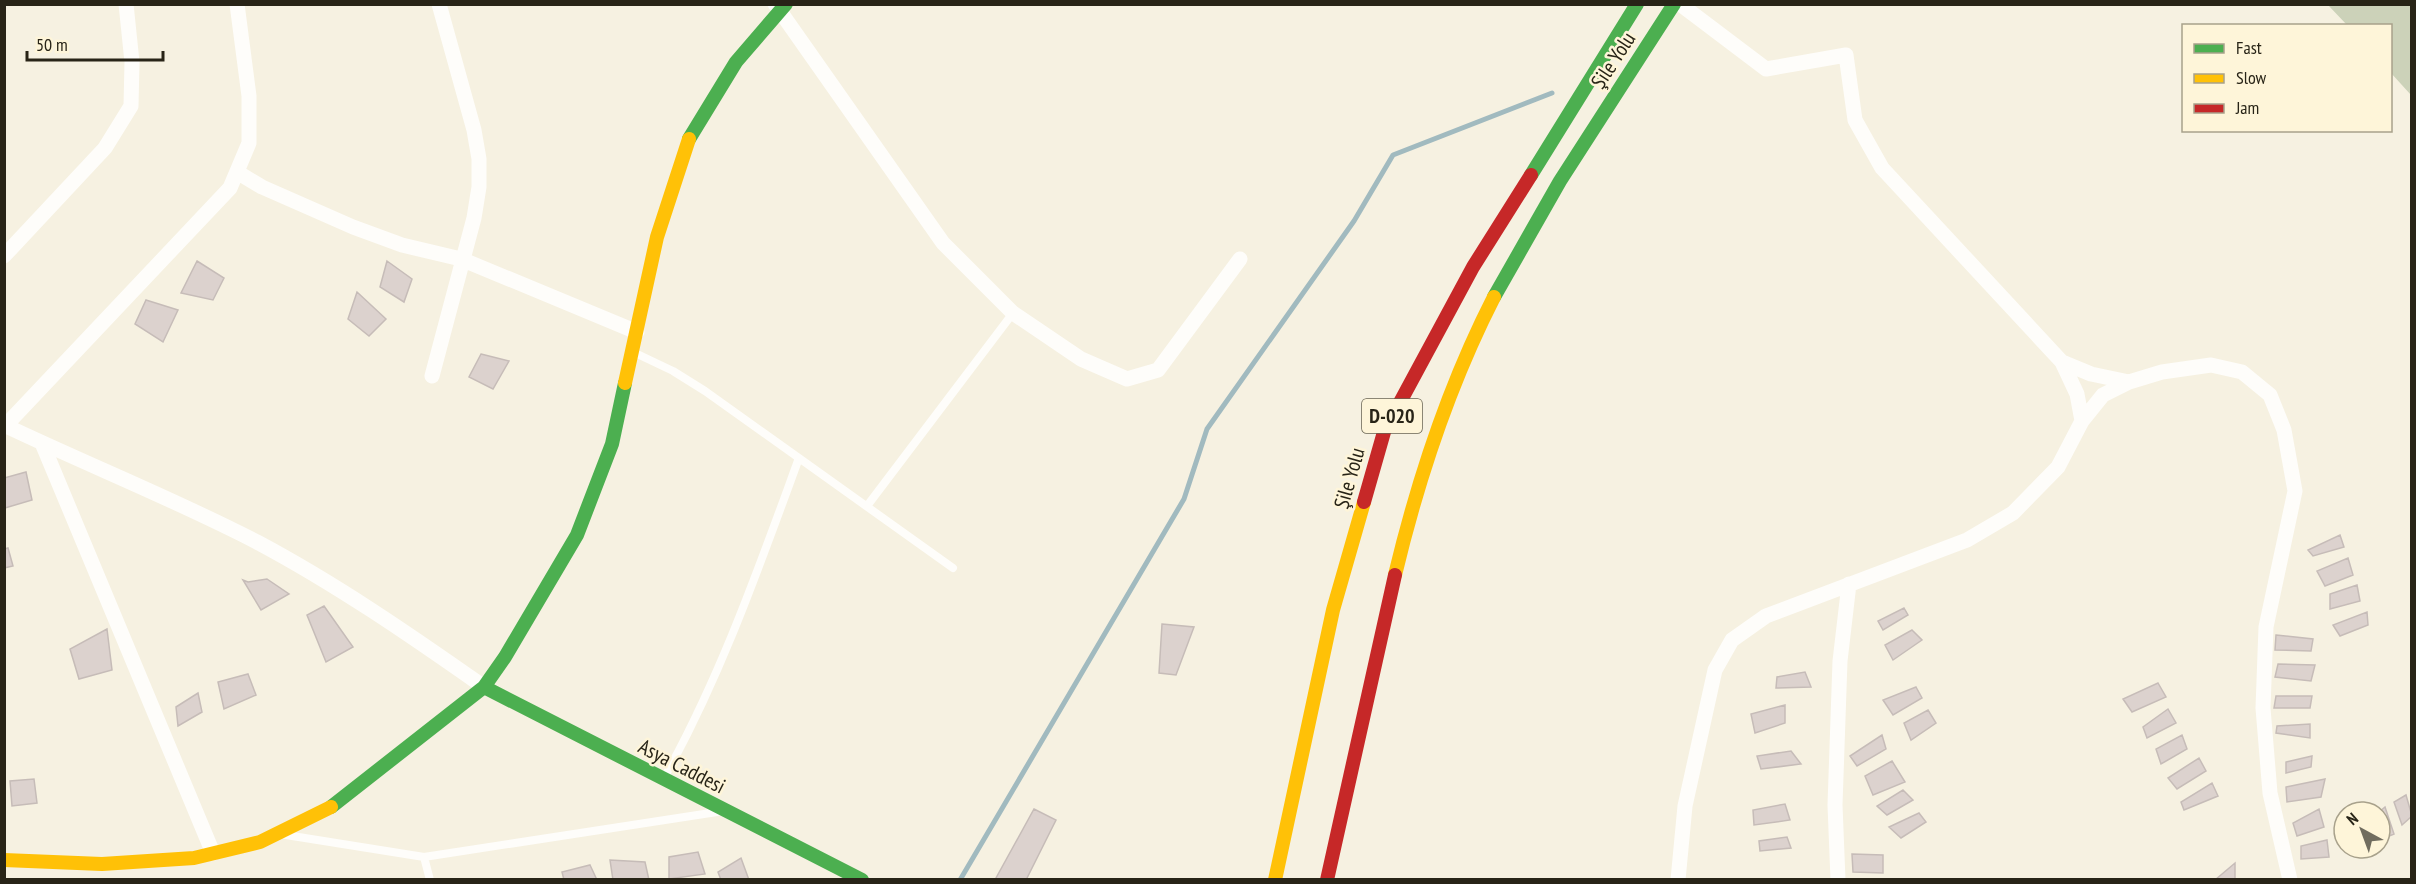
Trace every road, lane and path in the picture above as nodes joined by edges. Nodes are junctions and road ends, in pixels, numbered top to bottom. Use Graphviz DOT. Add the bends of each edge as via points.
graph roads {
  1 [pos="126,4"];
  2 [pos="237,4"];
  3 [pos="439,4"];
  4 [pos="1637,4"];
  5 [pos="1674,4"];
  6 [pos="1680,4"];
  7 [pos="780,7"];
  8 [pos="237,172"];
  9 [pos="4,256"];
  10 [pos="461,259"];
  11 [pos="1240,260"];
  12 [pos="1013,313"];
  13 [pos="637,332"];
  14 [pos="632,352"];
  15 [pos="2062,362"];
  16 [pos="432,375"];
  17 [pos="2129,382"];
  18 [pos="2082,421"];
  19 [pos="5,425"];
  20 [pos="42,443"];
  21 [pos="799,458"];
  22 [pos="867,506"];
  23 [pos="953,568"];
  24 [pos="1849,584"];
  25 [pos="484,687"];
  26 [pos="664,780"];
  27 [pos="724,811"];
  28 [pos="278,834"];
  29 [pos="213,853"];
  30 [pos="424,857"];
  31 [pos="4,860"];
  32 [pos="430,879"];
  33 [pos="862,879"];
  34 [pos="1275,879"];
  35 [pos="1327,879"];
  36 [pos="1678,879"];
  37 [pos="1838,879"];
  38 [pos="2290,879"];
  1 -- 9 [label="street" via="132,62 131,106 105,148"];
  2 -- 8 [label="street" via="249,96 249,143"];
  3 -- 10 [label="street" via="479,159 474,218"];
  4 -- 34 [label="main road, Şile Yolu / D-020" via="1473,267 1384,432 1333,610"];
  5 -- 35 [label="main road, Şile Yolu / D-020" via="1554,191 1488,309 1461,368 1415,493 1397,558"];
  6 -- 15 [label="street" via="1766,69 1846,55 1856,120 1882,168"];
  7 -- 12 [label="street" via="942,243"];
  7 -- 13 [label="main road" via="736,62 687,141 657,237"];
  8 -- 10 [label="street" via="262,188 362,230 402,245"];
  8 -- 19 [label="street" via="230,188"];
  10 -- 13 [label="street"];
  10 -- 16 [label="street"];
  11 -- 12 [label="street" via="1158,369 1127,379 1081,359"];
  12 -- 22 [label="lane"];
  13 -- 14 [label="main road"];
  14 -- 21 [label="lane" via="689,380"];
  14 -- 25 [label="main road" via="612,444 577,535"];
  15 -- 17 [label="street" via="2091,374"];
  15 -- 18 [label="street" via="2078,393"];
  17 -- 18 [label="street" via="2103,395"];
  17 -- 38 [label="street" via="2162,372 2211,365 2242,372 2270,395 2284,430 2295,491 2266,627 2264,708 2270,793"];
  18 -- 24 [label="street" via="2058,467 2013,513 1967,540"];
  19 -- 20 [label="street"];
  20 -- 25 [label="street" via="259,543 369,609"];
  20 -- 29 [label="street"];
  21 -- 22 [label="lane"];
  21 -- 26 [label="lane" via="722,663"];
  22 -- 23 [label="lane"];
  24 -- 36 [label="street" via="1766,616 1732,640 1715,670 1685,806"];
  24 -- 37 [label="street" via="1840,662 1835,805"];
  25 -- 26 [label="main road, Asya Caddesi"];
  25 -- 28 [label="main road" via="331,807"];
  26 -- 27 [label="main road, Asya Caddesi"];
  27 -- 30 [label="lane"];
  27 -- 33 [label="main road, Asya Caddesi"];
  28 -- 29 [label="main road"];
  28 -- 30 [label="lane"];
  29 -- 31 [label="main road" via="194,858 102,864"];
  30 -- 32 [label="lane"];
}
